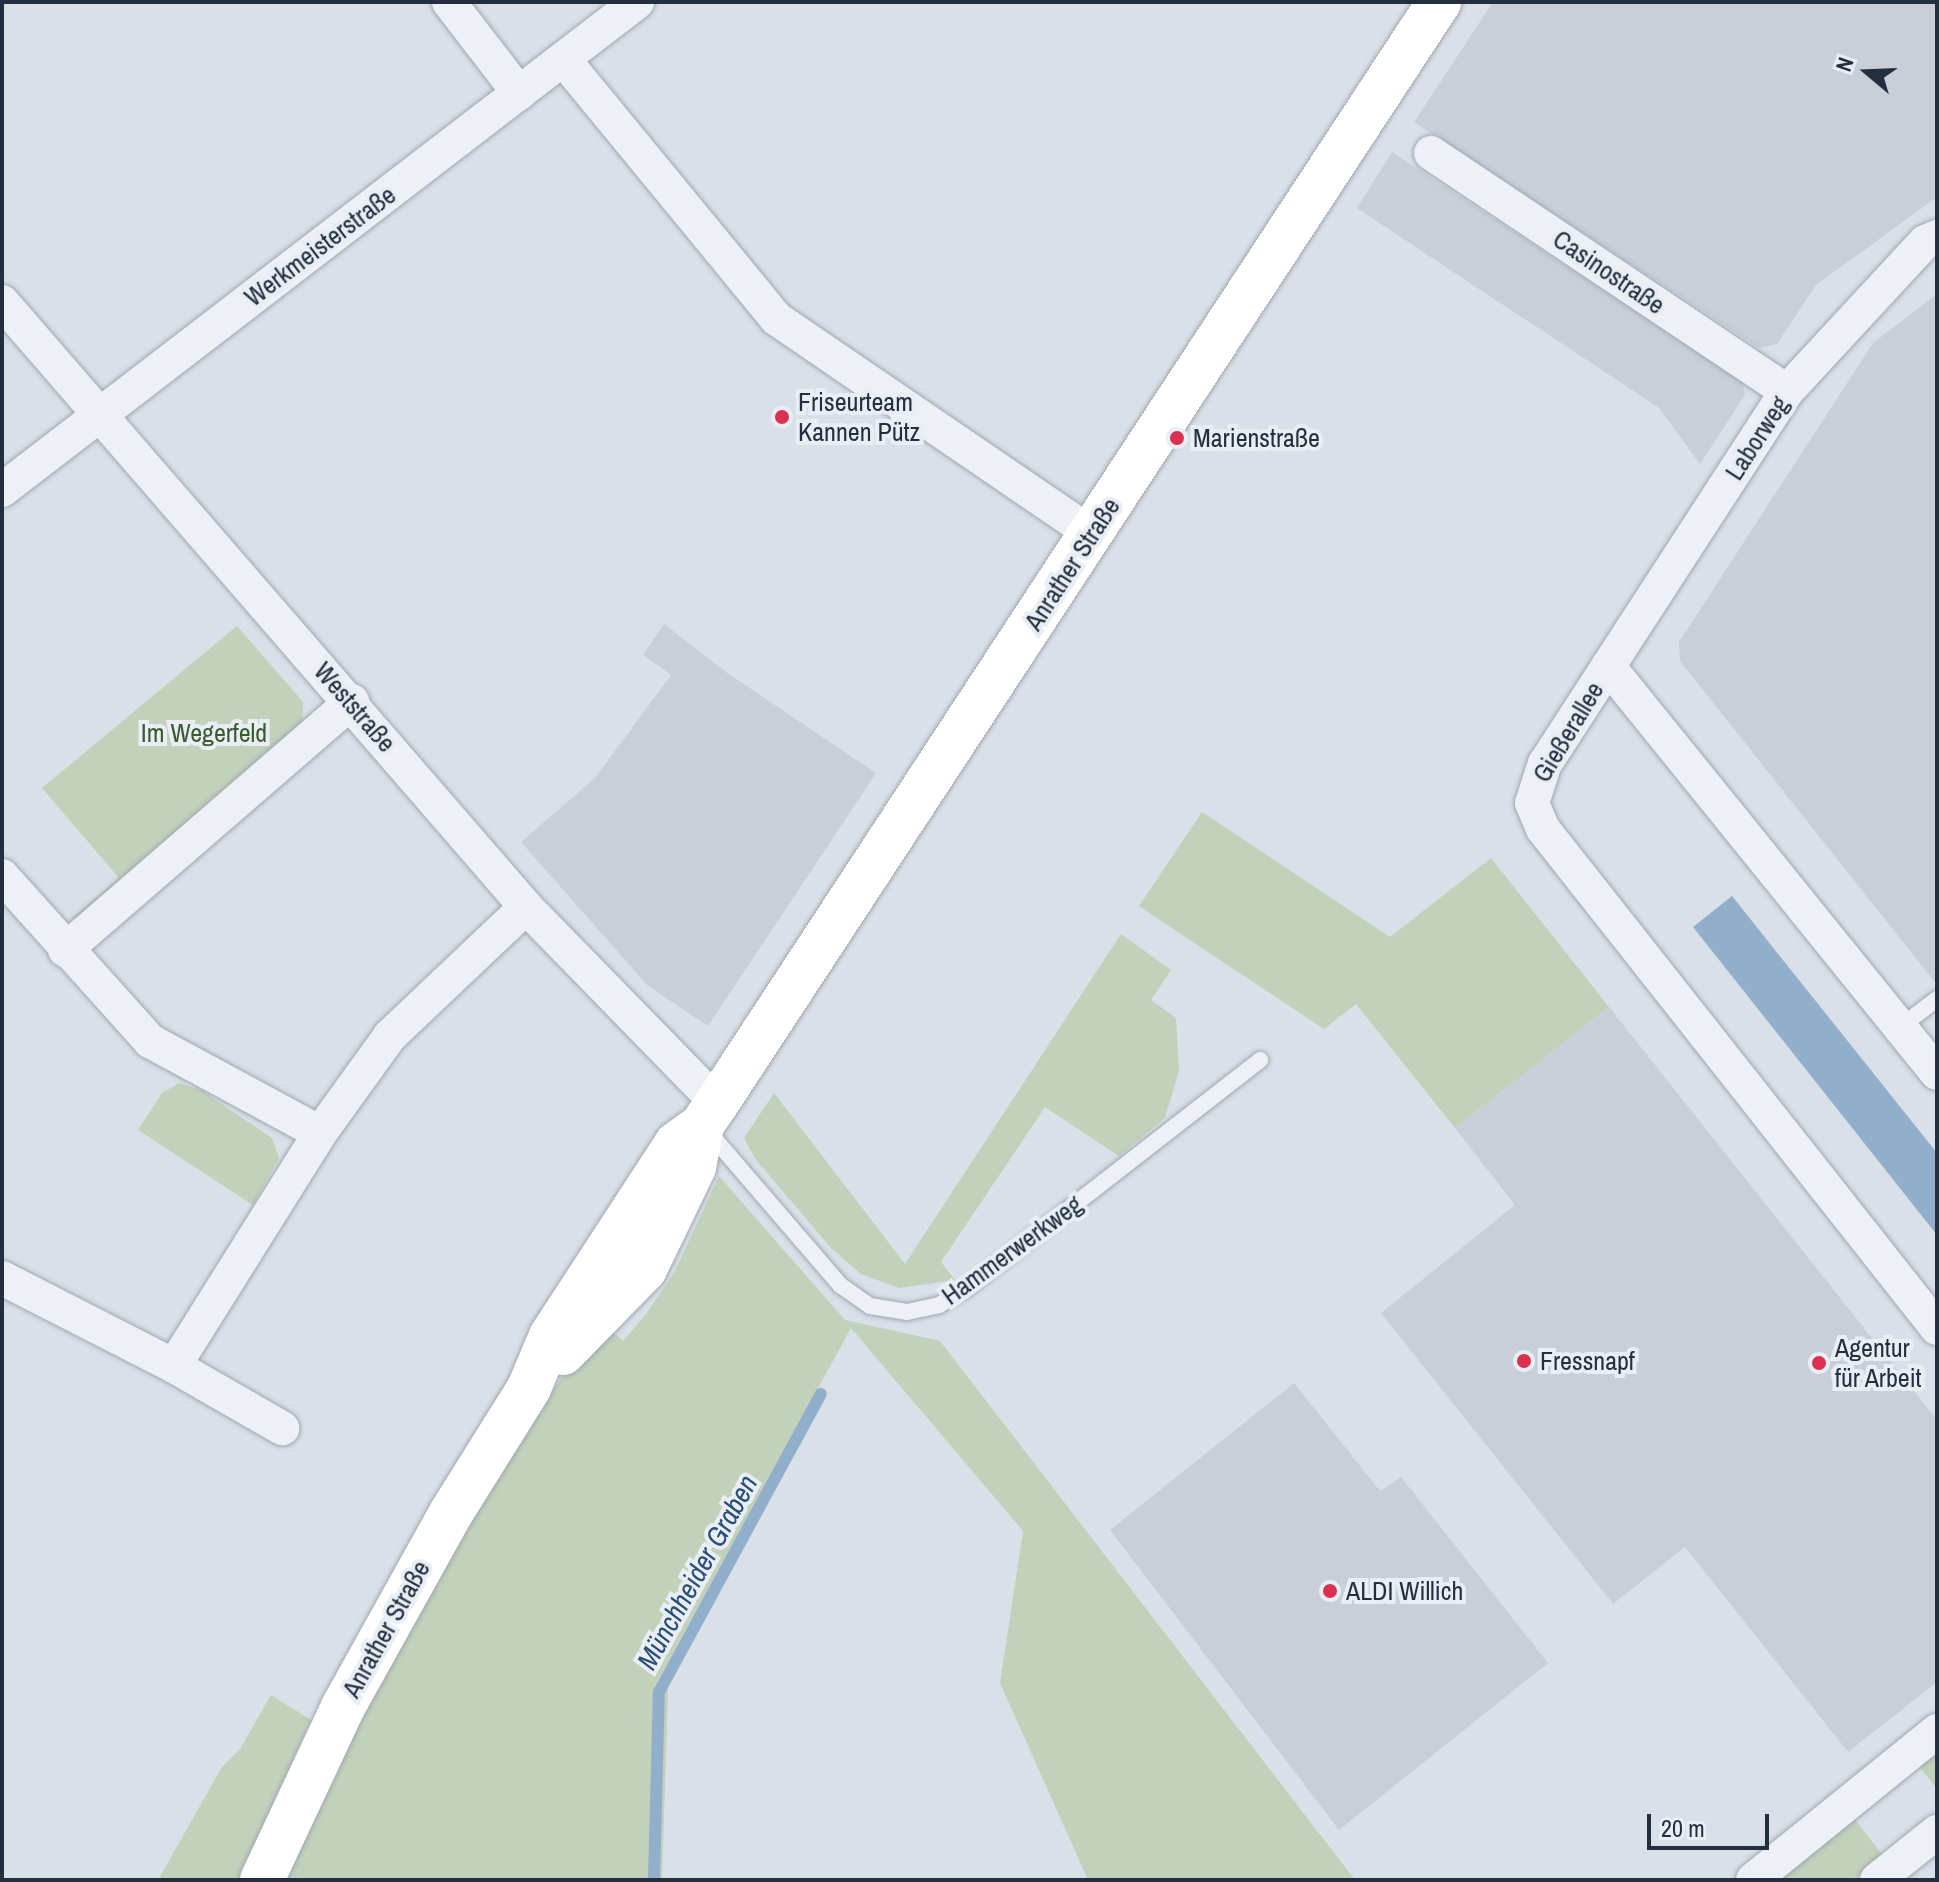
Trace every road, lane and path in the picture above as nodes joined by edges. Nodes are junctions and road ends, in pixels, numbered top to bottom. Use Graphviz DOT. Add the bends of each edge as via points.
graph roads {
  1 [pos="449,2"];
  2 [pos="637,2"];
  3 [pos="1439,2"];
  4 [pos="564,60"];
  5 [pos="519,93"];
  6 [pos="1431,153"];
  7 [pos="1937,237"];
  8 [pos="2,302"];
  9 [pos="1787,391"];
  10 [pos="101,414"];
  11 [pos="2,490"];
  12 [pos="1092,534"];
  13 [pos="1608,666"];
  14 [pos="352,701"];
  15 [pos="2,876"];
  16 [pos="526,907"];
  17 [pos="65,950"];
  18 [pos="1937,999"];
  19 [pos="1900,1027"];
  20 [pos="1260,1060"];
  21 [pos="1937,1073"];
  22 [pos="710,1114"];
  23 [pos="320,1133"];
  24 [pos="2,1278"];
  25 [pos="1937,1328"];
  26 [pos="174,1366"];
  27 [pos="282,1428"];
  28 [pos="1937,1731"];
  29 [pos="1937,1832"];
  30 [pos="262,1880"];
  31 [pos="1753,1880"];
  32 [pos="1877,1880"];
  1 -- 5 [label="street"];
  2 -- 4 [label="street, Werkmeisterstraße"];
  3 -- 12 [label="street, Anrather Straße"];
  4 -- 5 [label="street, Werkmeisterstraße"];
  4 -- 12 [label="street" via="777,319"];
  5 -- 10 [label="street, Werkmeisterstraße"];
  6 -- 9 [label="street, Casinostraße"];
  7 -- 9 [label="street, Laborweg" via="1925,242"];
  8 -- 10 [label="street, Weststraße"];
  9 -- 13 [label="street, Laborweg"];
  10 -- 11 [label="street, Werkmeisterstraße"];
  10 -- 14 [label="street, Weststraße"];
  12 -- 22 [label="street, Anrather Straße"];
  13 -- 19 [label="street, Gießerallee"];
  13 -- 25 [label="street, Gießerallee" via="1545,763 1532,803 1543,829"];
  14 -- 16 [label="street, Weststraße"];
  14 -- 17 [label="street"];
  15 -- 17 [label="street"];
  16 -- 22 [label="street, Weststraße"];
  16 -- 23 [label="street" via="390,1036"];
  17 -- 23 [label="street" via="150,1041"];
  18 -- 19 [label="lane"];
  19 -- 21 [label="street, Gießerallee"];
  20 -- 22 [label="lane, Hammerwerkweg" via="974,1283 939,1305 907,1312 870,1306 840,1285"];
  22 -- 30 [label="street, Anrather Straße" via="676,1144 551,1336 529,1388 393,1614"];
  23 -- 26 [label="street"];
  24 -- 26 [label="street"];
  26 -- 27 [label="street"];
  28 -- 31 [label="street"];
  29 -- 32 [label="street"];
}
